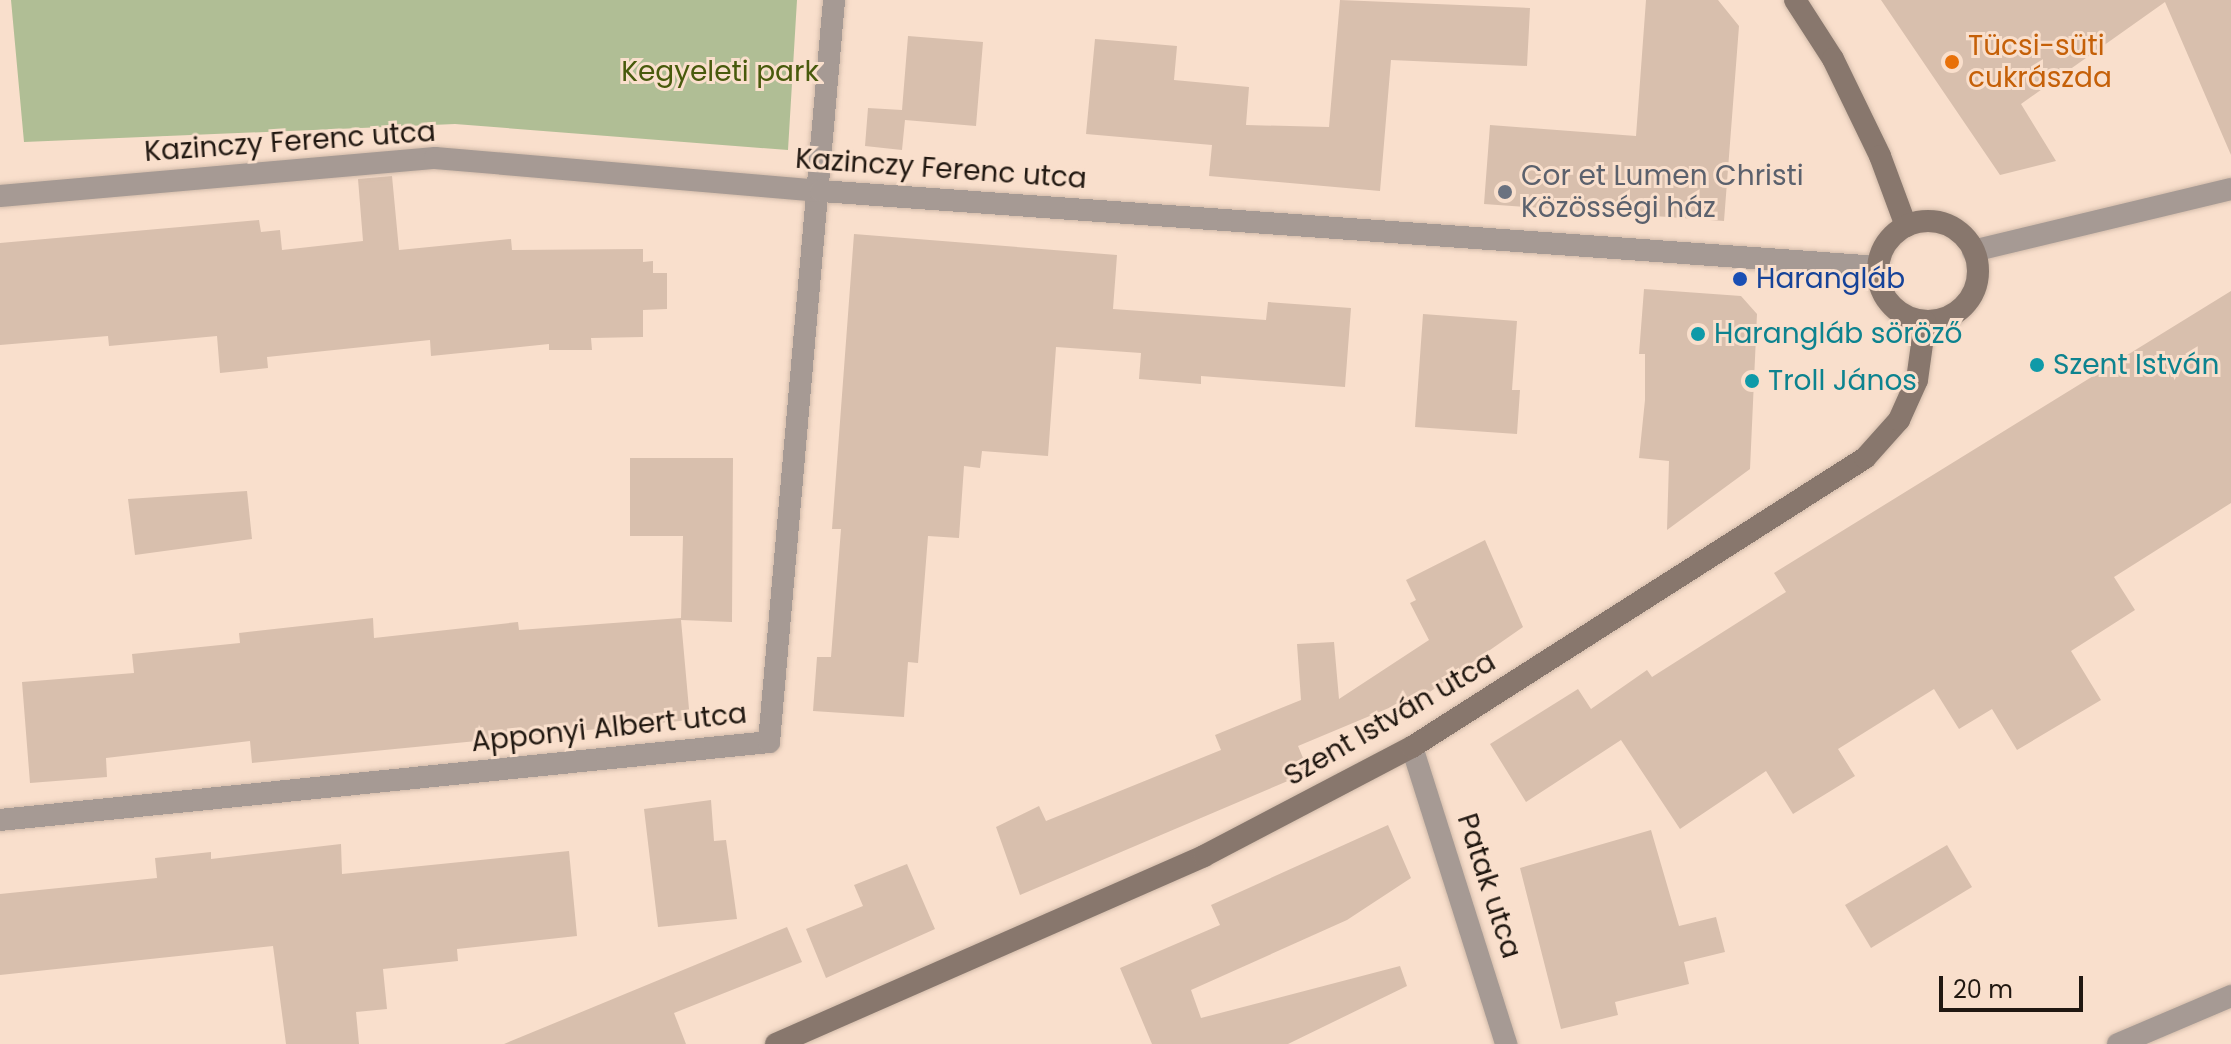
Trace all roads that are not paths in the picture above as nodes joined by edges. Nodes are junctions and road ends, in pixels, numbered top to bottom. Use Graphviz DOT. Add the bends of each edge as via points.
graph roads {
  1 [pos="834,0"];
  2 [pos="1795,0"];
  3 [pos="2231,189"];
  4 [pos="821,191"];
  5 [pos="0,196"];
  6 [pos="1906,226"];
  7 [pos="1973,251"];
  8 [pos="1878,267"];
  9 [pos="1925,322"];
  10 [pos="1412,747"];
  11 [pos="0,820"];
  12 [pos="2231,996"];
  13 [pos="776,1044"];
  14 [pos="1506,1044"];
  15 [pos="2118,1044"];
  1 -- 4 [label="street"];
  2 -- 6 [label="main road" via="1833,59 1880,156"];
  3 -- 7 [label="street"];
  4 -- 5 [label="street, Kazinczy Ferenc utca" via="435,158"];
  4 -- 8 [label="street, Kazinczy Ferenc utca"];
  4 -- 11 [label="street, Apponyi Albert utca" via="769,742"];
  6 -- 7 [label="main road" via="1945,225 1965,238"];
  6 -- 8 [label="main road" via="1887,243"];
  7 -- 9 [label="main road" via="1977,284 1969,300 1942,320"];
  8 -- 9 [label="main road" via="1885,297 1910,318"];
  9 -- 10 [label="main road, Szent István utca" via="1917,380 1899,420 1865,458"];
  10 -- 13 [label="main road, Szent István utca" via="1204,856"];
  10 -- 14 [label="street, Patak utca"];
  12 -- 15 [label="street"];
}
